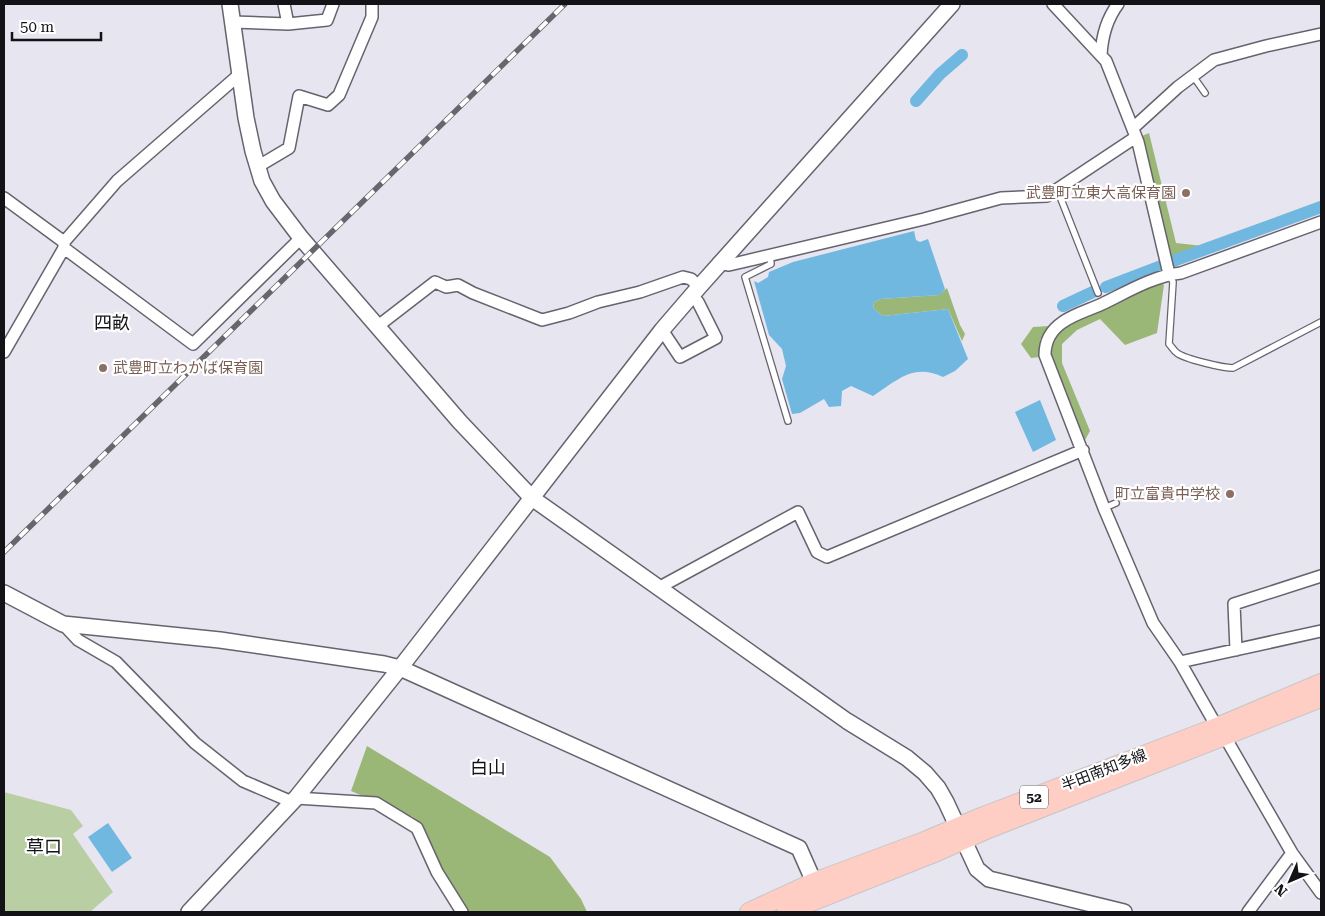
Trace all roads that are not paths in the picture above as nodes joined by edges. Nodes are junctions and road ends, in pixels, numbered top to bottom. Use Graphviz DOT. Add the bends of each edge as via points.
graph roads {
  1 [pos="230,4"];
  2 [pos="284,4"];
  3 [pos="333,4"];
  4 [pos="372,4"];
  5 [pos="952,4"];
  6 [pos="1053,4"];
  7 [pos="1118,4"];
  8 [pos="232,22"];
  9 [pos="288,24"];
  10 [pos="1321,34"];
  11 [pos="1100,55"];
  12 [pos="240,74"];
  13 [pos="1193,76"];
  14 [pos="1205,93"];
  15 [pos="1135,132"];
  16 [pos="257,167"];
  17 [pos="1057,189"];
  18 [pos="4,198"];
  19 [pos="1321,222"];
  20 [pos="301,238"];
  21 [pos="64,245"];
  22 [pos="770,255"];
  23 [pos="718,263"];
  24 [pos="1169,274"];
  25 [pos="695,291"];
  26 [pos="1098,293"];
  27 [pos="1321,322"];
  28 [pos="378,326"];
  29 [pos="662,330"];
  30 [pos="4,352"];
  31 [pos="788,420"];
  32 [pos="1083,450"];
  33 [pos="532,498"];
  34 [pos="1116,503"];
  35 [pos="1104,508"];
  36 [pos="1321,576"];
  37 [pos="660,587"];
  38 [pos="4,593"];
  39 [pos="62,624"];
  40 [pos="1321,631"];
  41 [pos="1236,650"];
  42 [pos="1180,662"];
  43 [pos="400,668"];
  44 [pos="1321,684"];
  45 [pos="1321,698"];
  46 [pos="1221,732"];
  47 [pos="294,800"];
  48 [pos="960,833"];
  49 [pos="1292,853"];
  50 [pos="814,882"];
  51 [pos="1321,893"];
  52 [pos="189,912"];
  53 [pos="462,912"];
  54 [pos="749,912"];
  55 [pos="786,912"];
  56 [pos="1124,912"];
  57 [pos="1248,912"];
  1 -- 8 [label="street"];
  2 -- 9 [label="street"];
  3 -- 9 [label="street" via="327,20"];
  4 -- 16 [label="street" via="372,17 339,95 328,105 299,96 289,148"];
  5 -- 23 [label="street"];
  6 -- 11 [label="street"];
  7 -- 11 [label="street" via="1107,20"];
  8 -- 9 [label="street"];
  8 -- 12 [label="street"];
  10 -- 13 [label="street" via="1214,60"];
  11 -- 15 [label="street" via="1106,61"];
  12 -- 16 [label="street"];
  12 -- 21 [label="street" via="117,182"];
  13 -- 14 [label="lane"];
  13 -- 15 [label="street"];
  15 -- 17 [label="street"];
  15 -- 24 [label="street"];
  16 -- 20 [label="street" via="273,201"];
  17 -- 22 [label="street" via="1047,196 1002,198"];
  17 -- 26 [label="lane"];
  18 -- 21 [label="street"];
  19 -- 24 [label="street" via="1181,273"];
  20 -- 21 [label="street" via="193,344"];
  20 -- 28 [label="street"];
  21 -- 30 [label="street"];
  22 -- 23 [label="street" via="729,265"];
  22 -- 31 [label="lane" via="771,264 745,277"];
  23 -- 25 [label="street"];
  24 -- 27 [label="lane" via="1173,282 1169,344 1187,358 1233,368"];
  24 -- 32 [label="street" via="1062,322 1049,337 1045,355"];
  25 -- 28 [label="street" via="691,279 683,277 542,320 458,285 446,287 435,282"];
  25 -- 29 [label="street"];
  25 -- 29 [label="street" via="716,338 680,357"];
  28 -- 33 [label="street" via="460,422"];
  29 -- 33 [label="street"];
  32 -- 35 [label="street"];
  32 -- 37 [label="street" via="827,557 817,552 798,512"];
  33 -- 37 [label="street"];
  33 -- 43 [label="street"];
  34 -- 35 [label="lane"];
  35 -- 42 [label="street" via="1153,623"];
  36 -- 41 [label="street" via="1234,604"];
  37 -- 48 [label="street" via="847,721 907,758 938,788"];
  38 -- 39 [label="street"];
  39 -- 43 [label="street" via="220,640"];
  39 -- 47 [label="street" via="78,640 116,662 194,743 243,781"];
  40 -- 41 [label="street"];
  41 -- 42 [label="street"];
  42 -- 46 [label="street"];
  43 -- 47 [label="street"];
  43 -- 50 [label="street" via="799,848"];
  44 -- 46 [label="main road, 半田南知多線 / 52"];
  45 -- 46 [label="main road, 半田南知多線 / 52"];
  46 -- 48 [label="main road, 半田南知多線 / 52"];
  46 -- 49 [label="street"];
  47 -- 52 [label="street"];
  47 -- 53 [label="street" via="376,804 417,828 437,872"];
  48 -- 50 [label="main road, 半田南知多線 / 52" via="927,840"];
  48 -- 55 [label="main road, 半田南知多線 / 52" via="932,854"];
  48 -- 56 [label="street" via="977,869 989,878"];
  49 -- 51 [label="street"];
  49 -- 57 [label="street"];
  50 -- 54 [label="main road, 半田南知多線 / 52"];
}
